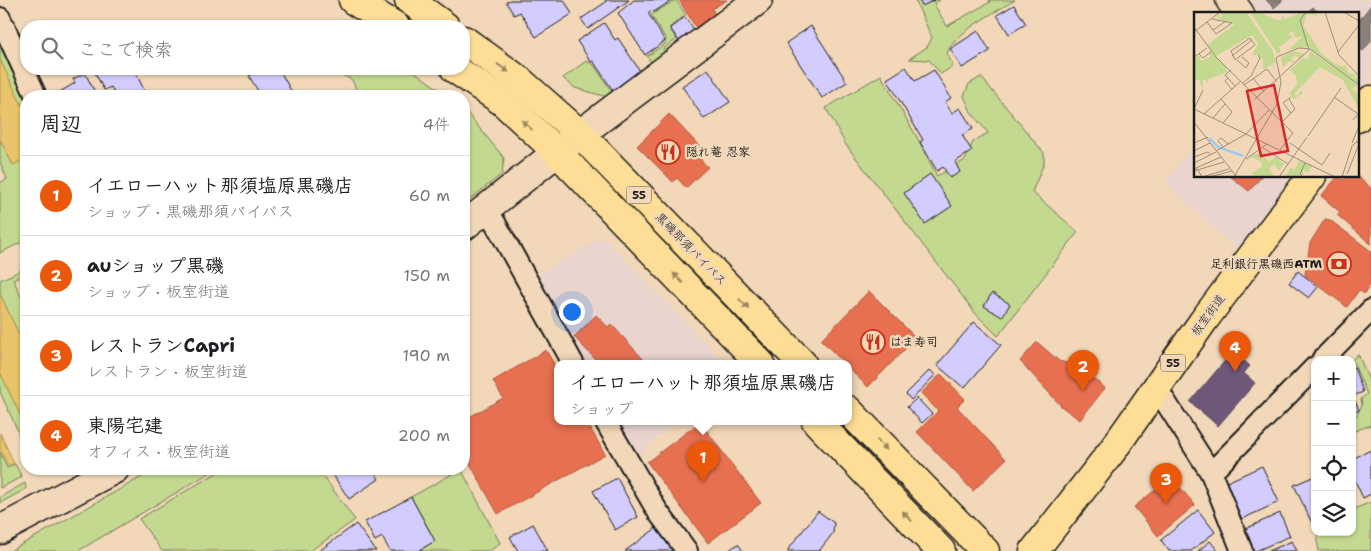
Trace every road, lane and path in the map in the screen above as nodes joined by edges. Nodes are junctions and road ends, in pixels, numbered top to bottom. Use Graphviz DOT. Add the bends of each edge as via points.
graph roads {
  1 [pos="353,0"];
  2 [pos="409,0"];
  3 [pos="758,0"];
  4 [pos="1230,0"];
  5 [pos="1239,12"];
  6 [pos="0,18"];
  7 [pos="385,20"];
  8 [pos="437,20"];
  9 [pos="470,44"];
  10 [pos="20,61"];
  11 [pos="26,75"];
  12 [pos="464,75"];
  13 [pos="33,90"];
  14 [pos="1371,100"];
  15 [pos="1358,117"];
  16 [pos="580,134"];
  17 [pos="557,152"];
  18 [pos="1310,178"];
  19 [pos="487,208"];
  20 [pos="470,221"];
  21 [pos="1371,310"];
  22 [pos="1326,356"];
  23 [pos="571,360"];
  24 [pos="757,360"];
  25 [pos="799,360"];
  26 [pos="1311,371"];
  27 [pos="1156,387"];
  28 [pos="852,414"];
  29 [pos="607,425"];
  30 [pos="820,425"];
  31 [pos="1211,473"];
  32 [pos="104,475"];
  33 [pos="0,530"];
  34 [pos="687,551"];
  35 [pos="941,551"];
  36 [pos="985,551"];
  37 [pos="1034,551"];
  38 [pos="1242,551"];
  1 -- 7 [label="main road"];
  2 -- 8 [label="main road"];
  3 -- 16 [label="street"];
  4 -- 5 [label="street"];
  6 -- 10 [label="street"];
  9 -- 16 [label="main road, 黒磯那須バイパス / 55, one-way" via="519,80"];
  11 -- 13 [label="street"];
  17 -- 12 [label="main road, 55, one-way" via="503,102"];
  14 -- 15 [label="main road"];
  16 -- 17 [label="street"];
  16 -- 25 [label="main road, 黒磯那須バイパス / 55, one-way"];
  17 -- 19 [label="street"];
  24 -- 17 [label="main road, 55, one-way"];
  18 -- 27 [label="main road, 板室街道 / 55"];
  19 -- 20 [label="street"];
  19 -- 23 [label="street"];
  21 -- 22 [label="street"];
  26 -- 31 [label="street"];
  27 -- 31 [label="street"];
  27 -- 37 [label="main road, 板室街道 / 55" via="1112,451"];
  28 -- 36 [label="main road, one-way"];
  29 -- 34 [label="street" via="658,512"];
  35 -- 30 [label="main road, one-way"];
  31 -- 38 [label="street"];
  32 -- 33 [label="street"];
}
